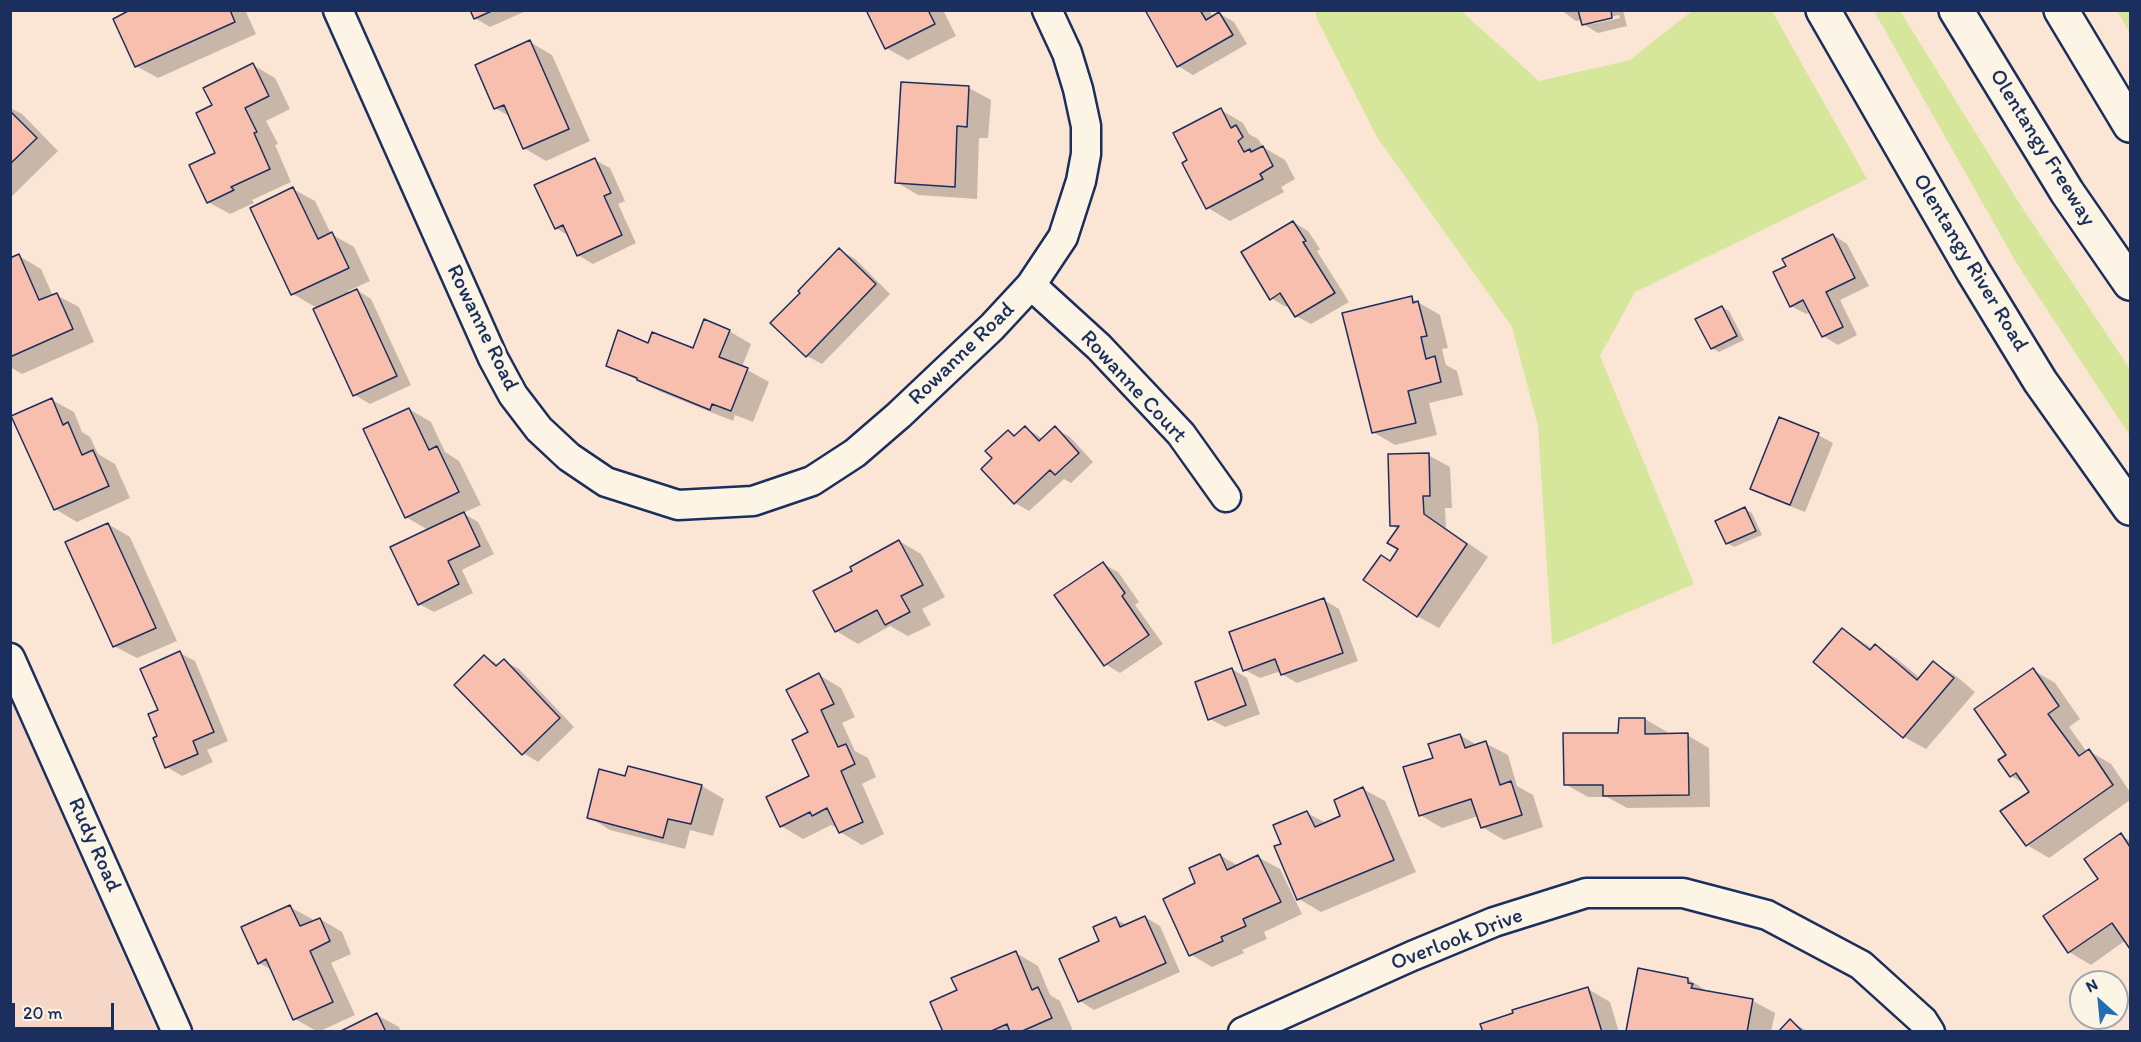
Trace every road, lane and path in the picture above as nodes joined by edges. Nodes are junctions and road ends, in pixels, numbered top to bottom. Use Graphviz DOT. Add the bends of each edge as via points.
graph roads {
  1 [pos="338,10"];
  2 [pos="1047,10"];
  3 [pos="1823,10"];
  4 [pos="1956,10"];
  5 [pos="2061,10"];
  6 [pos="2130,125"];
  7 [pos="2130,283"];
  8 [pos="1031,285"];
  9 [pos="1226,497"];
  10 [pos="2130,508"];
  11 [pos="10,658"];
  12 [pos="177,1032"];
  13 [pos="1243,1032"];
  14 [pos="1930,1032"];
  1 -- 8 [label="street, Rowanne Road" via="513,395 539,429 569,457 606,482 678,505 753,501 812,481 855,453 899,415"];
  2 -- 8 [label="street, Rowanne Road" via="1078,88 1086,126 1086,154 1063,237"];
  3 -- 10 [label="main road, Olentangy River Road" via="2040,381"];
  4 -- 7 [label="main road, Olentangy Freeway" via="2067,192"];
  5 -- 6 [label="main road"];
  8 -- 9 [label="street, Rowanne Court" via="1099,347 1181,434"];
  11 -- 12 [label="street, Rudy Road"];
  13 -- 14 [label="street, Overlook Drive" via="1432,947 1494,922 1587,893 1683,893 1767,915 1861,965 1923,1021"];
}
